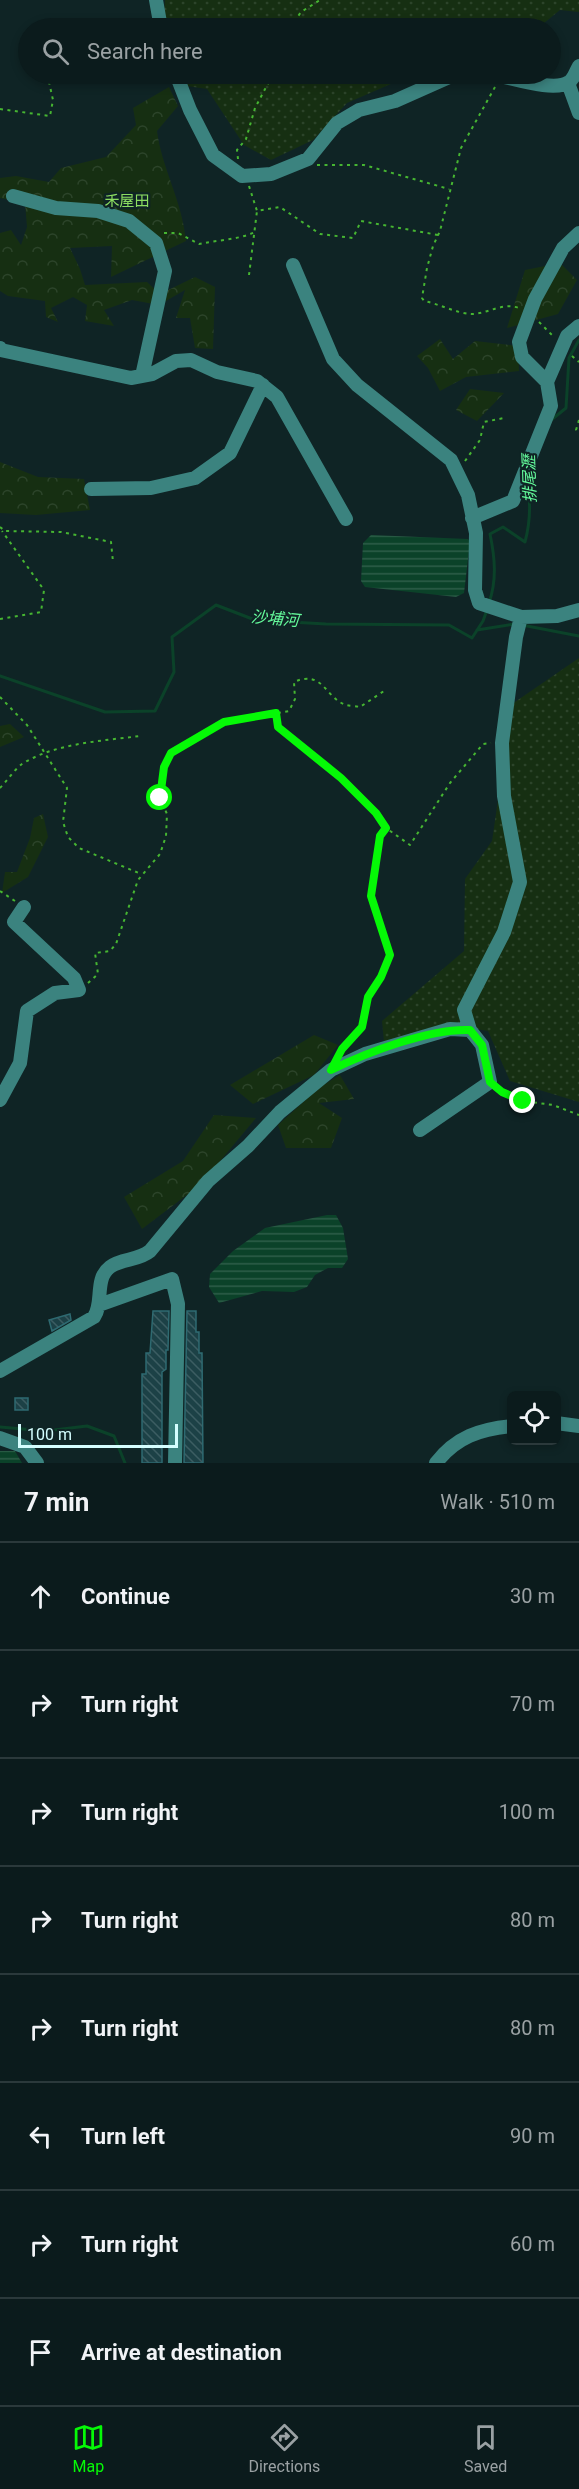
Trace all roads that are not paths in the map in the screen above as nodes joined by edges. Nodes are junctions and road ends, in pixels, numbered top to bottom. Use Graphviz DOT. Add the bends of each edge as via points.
graph roads {
  1 [pos="156,0"];
  2 [pos="159,18"];
  3 [pos="579,66"];
  4 [pos="561,83"];
  5 [pos="568,83"];
  6 [pos="180,84"];
  7 [pos="433,84"];
  8 [pos="579,113"];
  9 [pos="13,196"];
  10 [pos="579,233"];
  11 [pos="293,265"];
  12 [pos="579,326"];
  13 [pos="0,348"];
  14 [pos="142,376"];
  15 [pos="547,382"];
  16 [pos="263,385"];
  17 [pos="91,489"];
  18 [pos="472,518"];
  19 [pos="346,519"];
  20 [pos="579,610"];
  21 [pos="519,624"];
  22 [pos="24,907"];
  23 [pos="470,1030"];
  24 [pos="0,1100"];
  25 [pos="420,1130"];
  26 [pos="99,1305"];
  27 [pos="0,1371"];
  28 [pos="561,1423"];
  29 [pos="507,1426"];
  30 [pos="579,1426"];
  31 [pos="0,1438"];
  32 [pos="37,1463"];
  33 [pos="176,1463"];
  34 [pos="436,1463"];
  1 -- 2 [label="street"];
  3 -- 5 [label="street"];
  4 -- 5 [label="street"];
  5 -- 8 [label="street"];
  6 -- 7 [label="street" via="213,155 243,175 271,174 308,159 337,123 359,110 395,101"];
  9 -- 14 [label="street" via="62,209 98,211 129,221 156,243 165,271"];
  10 -- 15 [label="street" via="562,248 535,299 519,342 522,357"];
  11 -- 18 [label="street" via="333,359 357,386 451,460 468,495"];
  12 -- 15 [label="street" via="567,336"];
  13 -- 14 [label="street" via="130,378"];
  14 -- 16 [label="street" via="176,361 191,360"];
  15 -- 18 [label="street" via="551,406 513,501"];
  16 -- 17 [label="street" via="230,453 195,478 151,488"];
  16 -- 19 [label="street" via="277,397"];
  18 -- 21 [label="street" via="479,603"];
  20 -- 21 [label="street"];
  21 -- 23 [label="street" via="502,743 504,796 520,882 504,932 464,1010"];
  22 -- 24 [label="street" via="14,922 74,978 80,990 55,993 27,1011 20,1063"];
  23 -- 25 [label="street" via="482,1045 490,1082"];
  23 -- 26 [label="street" via="450,1029 364,1054 331,1070 208,1180 150,1251 108,1269 102,1279"];
  26 -- 27 [label="street" via="92,1319"];
  26 -- 33 [label="street" via="171,1279 178,1305"];
  28 -- 30 [label="street"];
  29 -- 34 [label="street" via="463,1438"];
  31 -- 32 [label="street" via="25,1447"];
}
